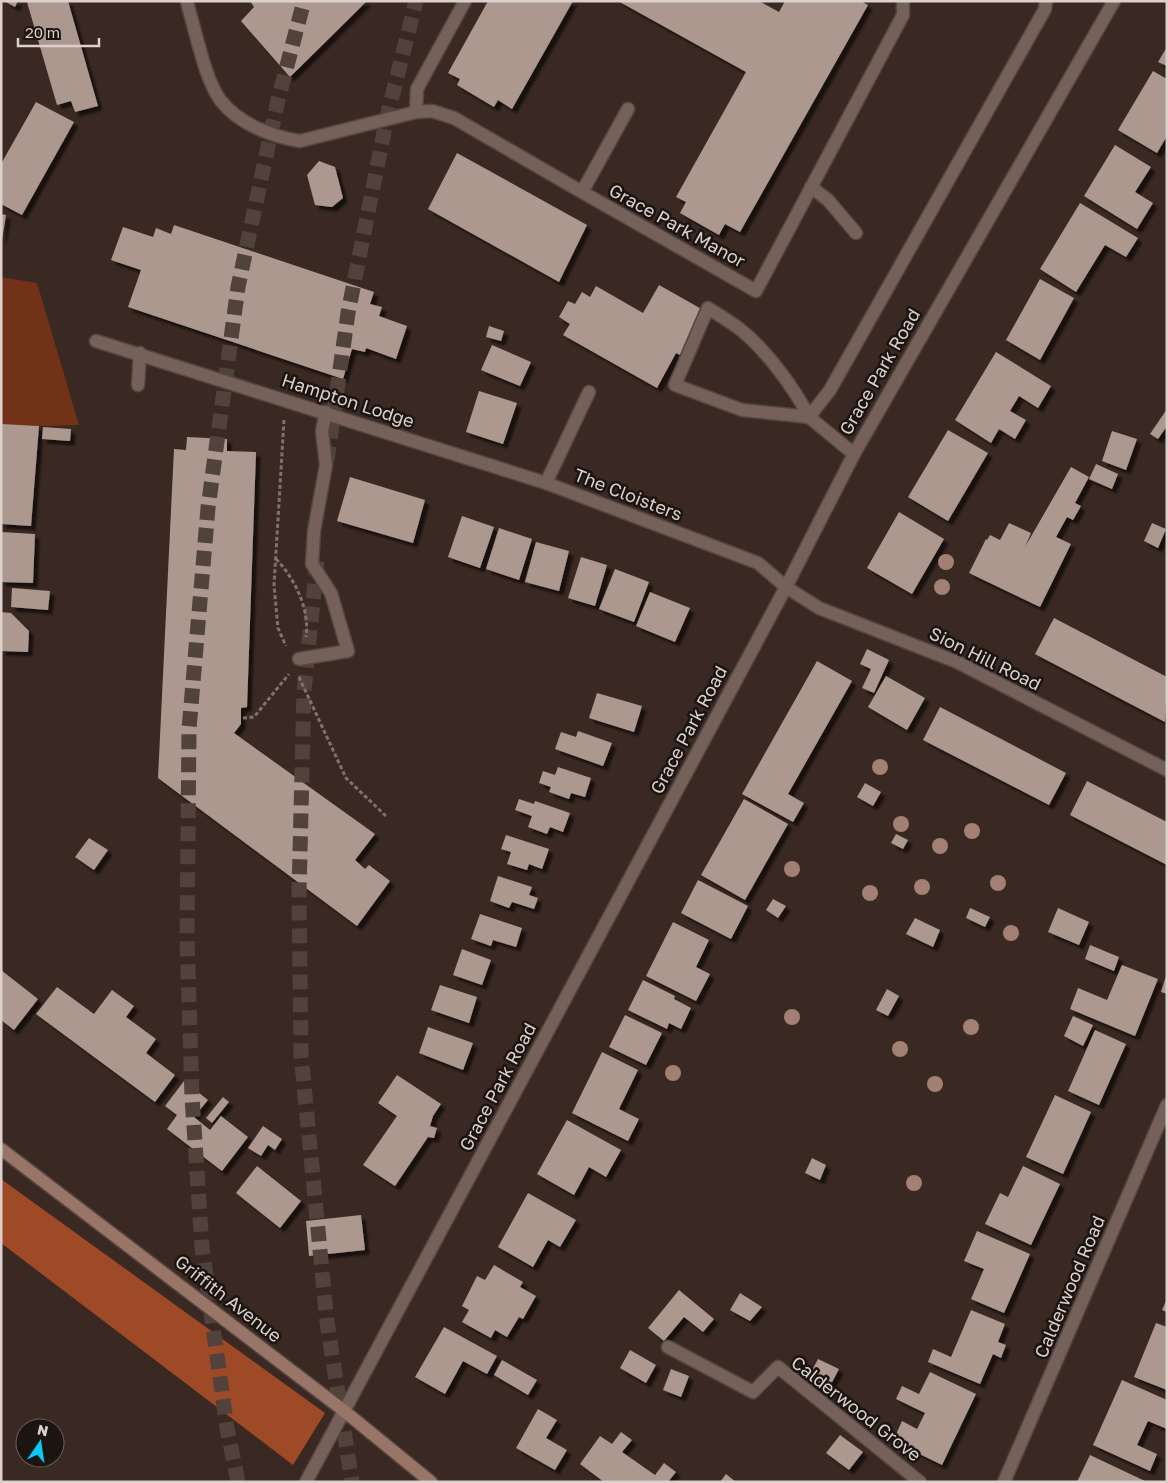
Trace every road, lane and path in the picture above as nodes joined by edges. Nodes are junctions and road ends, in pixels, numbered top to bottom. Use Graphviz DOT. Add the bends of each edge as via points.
graph roads {
  1 [pos="465,1"];
  2 [pos="903,1"];
  3 [pos="1046,1"];
  4 [pos="1114,1"];
  5 [pos="188,6"];
  6 [pos="628,109"];
  7 [pos="416,112"];
  8 [pos="811,187"];
  9 [pos="582,192"];
  10 [pos="856,233"];
  11 [pos="96,340"];
  12 [pos="140,353"];
  13 [pos="138,385"];
  14 [pos="589,392"];
  15 [pos="286,399"];
  16 [pos="326,412"];
  17 [pos="809,417"];
  18 [pos="854,454"];
  19 [pos="546,483"];
  20 [pos="786,587"];
  21 [pos="288,651"];
  22 [pos="299,659"];
  23 [pos="297,673"];
  24 [pos="1167,770"];
  25 [pos="387,816"];
  26 [pos="1167,1105"];
  27 [pos="1,1148"];
  28 [pos="668,1347"];
  29 [pos="343,1410"];
  30 [pos="306,1482"];
  31 [pos="431,1482"];
  32 [pos="920,1482"];
  33 [pos="1004,1482"];
  1 -- 7 [label="street" via="417,89"];
  2 -- 8 [label="street" via="903,15"];
  3 -- 17 [label="street" via="1045,9 830,390"];
  4 -- 18 [label="street, Grace Park Road"];
  5 -- 7 [label="street, Grace Park Manor" via="220,100 230,111 269,133 300,141"];
  6 -- 9 [label="street, Grace Park Manor"];
  7 -- 9 [label="street, Grace Park Manor" via="432,111 454,118"];
  8 -- 9 [label="street, Grace Park Manor" via="756,290"];
  8 -- 10 [label="street" via="828,200"];
  11 -- 12 [label="street, Hampton Lodge"];
  12 -- 13 [label="street"];
  12 -- 15 [label="street, Hampton Lodge"];
  14 -- 19 [label="street, The Cloisters"];
  15 -- 16 [label="street, Hampton Lodge"];
  15 -- 21 [label="path" via="274,586 278,628"];
  16 -- 19 [label="street, Hampton Lodge"];
  16 -- 22 [label="street" via="322,431 326,465 314,531 312,564 331,593 348,651"];
  17 -- 17 [label="street" via="758,347 741,330 708,308 675,385 742,410"];
  17 -- 18 [label="street"];
  18 -- 20 [label="street, Grace Park Road"];
  19 -- 20 [label="street, The Cloisters" via="758,563"];
  20 -- 24 [label="street, Sion Hill Road" via="819,608 957,662"];
  20 -- 29 [label="street, Grace Park Road"];
  23 -- 25 [label="path" via="346,778"];
  26 -- 33 [label="street, Calderwood Road"];
  27 -- 29 [label="main road, Griffith Avenue"];
  28 -- 32 [label="street, Calderwood Grove" via="753,1392 778,1367"];
  29 -- 30 [label="street, Grace Park Road"];
  29 -- 31 [label="main road, Griffith Avenue"];
}
